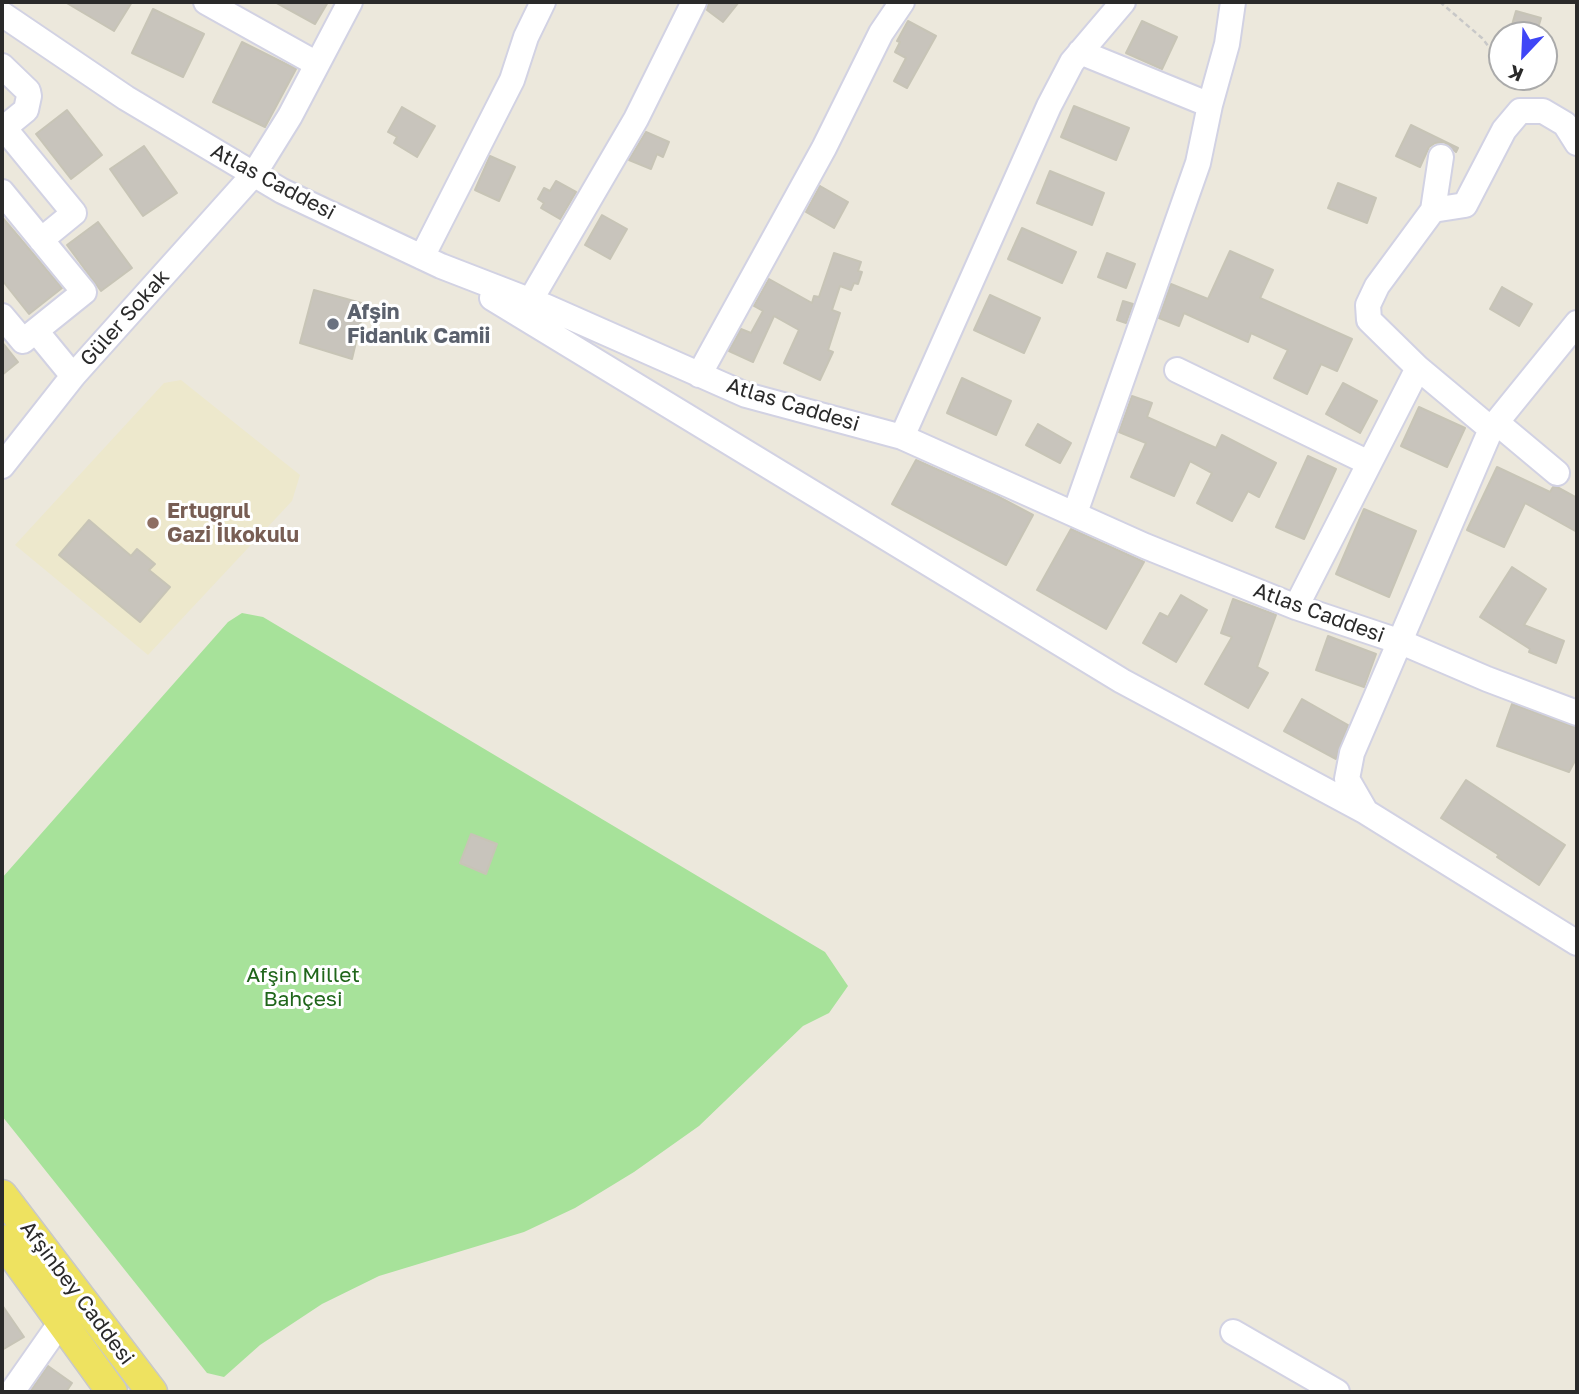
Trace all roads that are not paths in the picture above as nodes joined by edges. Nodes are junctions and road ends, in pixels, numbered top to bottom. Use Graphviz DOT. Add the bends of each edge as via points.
graph roads {
  1 [pos="206,2"];
  2 [pos="351,2"];
  3 [pos="543,2"];
  4 [pos="694,2"];
  5 [pos="902,2"];
  6 [pos="1123,2"];
  7 [pos="1233,2"];
  8 [pos="2,14"];
  9 [pos="1080,51"];
  10 [pos="317,64"];
  11 [pos="2,66"];
  12 [pos="1210,105"];
  13 [pos="3,129"];
  14 [pos="1577,143"];
  15 [pos="1441,158"];
  16 [pos="254,174"];
  17 [pos="2,192"];
  18 [pos="1433,210"];
  19 [pos="41,240"];
  20 [pos="422,257"];
  21 [pos="473,278"];
  22 [pos="530,301"];
  23 [pos="2,316"];
  24 [pos="1577,323"];
  25 [pos="36,331"];
  26 [pos="1418,368"];
  27 [pos="1177,370"];
  28 [pos="699,375"];
  29 [pos="73,376"];
  30 [pos="1494,426"];
  31 [pos="902,437"];
  32 [pos="1369,463"];
  33 [pos="2,466"];
  34 [pos="1556,473"];
  35 [pos="1075,513"];
  36 [pos="1296,607"];
  37 [pos="1401,642"];
  38 [pos="1577,713"];
  39 [pos="1366,812"];
  40 [pos="1577,943"];
  41 [pos="2,1195"];
  42 [pos="2,1240"];
  43 [pos="61,1322"];
  44 [pos="1233,1332"];
  45 [pos="12,1392"];
  46 [pos="111,1392"];
  47 [pos="152,1392"];
  48 [pos="1337,1392"];
  1 -- 10 [label="street"];
  2 -- 10 [label="street, Güler Sokak"];
  3 -- 20 [label="street" via="512,80"];
  4 -- 22 [label="street" via="636,119"];
  5 -- 28 [label="street" via="881,33 824,148"];
  6 -- 9 [label="street"];
  7 -- 12 [label="street"];
  8 -- 16 [label="street, Atlas Caddesi" via="126,98"];
  9 -- 12 [label="street"];
  9 -- 31 [label="street" via="1049,106"];
  10 -- 16 [label="street, Güler Sokak"];
  11 -- 13 [label="street" via="29,96 26,110"];
  12 -- 35 [label="street" via="1198,163"];
  13 -- 19 [label="street" via="74,213"];
  14 -- 18 [label="street" via="1565,124 1543,111 1520,111 1504,130 1465,205"];
  15 -- 18 [label="street"];
  16 -- 20 [label="street, Atlas Caddesi"];
  16 -- 29 [label="street, Güler Sokak"];
  17 -- 19 [label="street"];
  18 -- 26 [label="street" via="1367,305 1369,320"];
  19 -- 25 [label="street" via="84,292"];
  20 -- 21 [label="street, Atlas Caddesi"];
  21 -- 22 [label="street, Atlas Caddesi"];
  21 -- 39 [label="street" via="484,293 1110,674"];
  22 -- 28 [label="street, Atlas Caddesi"];
  23 -- 25 [label="street" via="23,341"];
  24 -- 30 [label="street"];
  25 -- 29 [label="street"];
  26 -- 30 [label="street"];
  26 -- 32 [label="street"];
  27 -- 32 [label="street"];
  28 -- 31 [label="street, Atlas Caddesi" via="746,396"];
  29 -- 33 [label="street, Güler Sokak"];
  30 -- 34 [label="street"];
  30 -- 37 [label="street"];
  31 -- 35 [label="street, Atlas Caddesi"];
  32 -- 36 [label="street"];
  35 -- 36 [label="street, Atlas Caddesi"];
  36 -- 37 [label="street, Atlas Caddesi"];
  37 -- 38 [label="street, Atlas Caddesi"];
  37 -- 39 [label="street" via="1352,753 1347,779"];
  39 -- 40 [label="street"];
  41 -- 47 [label="main road, Afşinbey Caddesi"];
  42 -- 43 [label="main road, Afşinbey Caddesi"];
  43 -- 45 [label="street"];
  43 -- 46 [label="main road, Afşinbey Caddesi"];
  44 -- 48 [label="street"];
}
